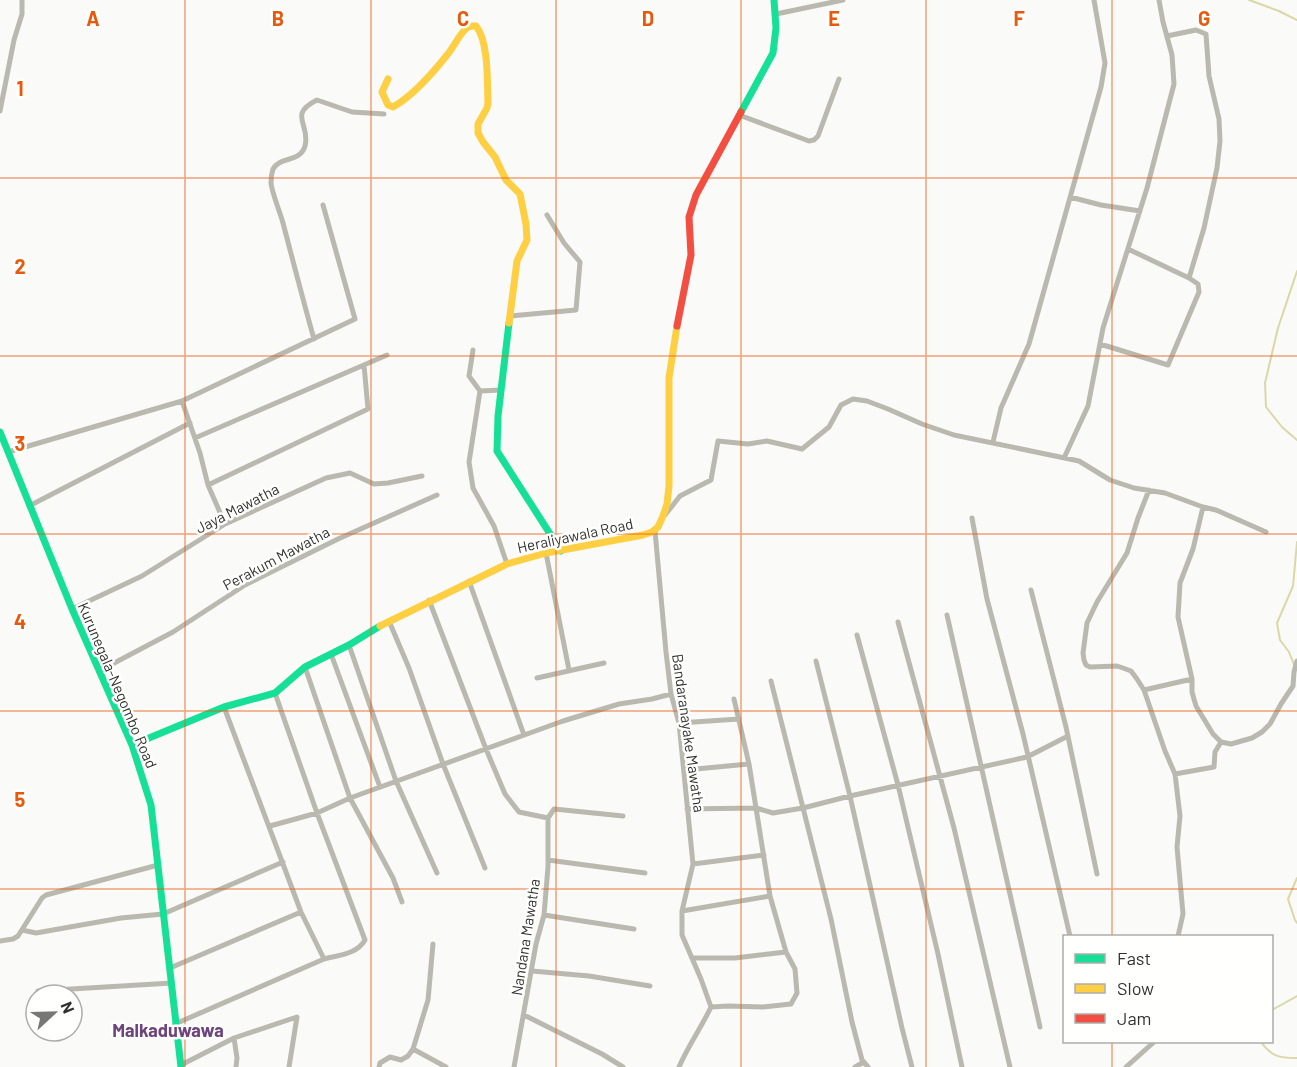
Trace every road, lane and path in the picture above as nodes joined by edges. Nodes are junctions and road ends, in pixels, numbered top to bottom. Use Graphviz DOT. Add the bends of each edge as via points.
graph roads {
  1 [pos="22,0"];
  2 [pos="774,0"];
  3 [pos="843,0"];
  4 [pos="1094,0"];
  5 [pos="1160,0"];
  6 [pos="776,14"];
  7 [pos="1167,36"];
  8 [pos="388,78"];
  9 [pos="839,80"];
  10 [pos="1,97"];
  11 [pos="0,111"];
  12 [pos="384,114"];
  13 [pos="739,115"];
  14 [pos="1070,197"];
  15 [pos="323,205"];
  16 [pos="1140,210"];
  17 [pos="547,215"];
  18 [pos="1128,249"];
  19 [pos="1189,278"];
  20 [pos="510,316"];
  21 [pos="314,339"];
  22 [pos="1100,344"];
  23 [pos="473,350"];
  24 [pos="387,355"];
  25 [pos="364,365"];
  26 [pos="501,390"];
  27 [pos="480,391"];
  28 [pos="182,400"];
  29 [pos="190,423"];
  30 [pos="0,433"];
  31 [pos="195,438"];
  32 [pos="993,442"];
  33 [pos="8,452"];
  34 [pos="1064,458"];
  35 [pos="422,476"];
  36 [pos="208,485"];
  37 [pos="1149,490"];
  38 [pos="438,495"];
  39 [pos="29,506"];
  40 [pos="1203,507"];
  41 [pos="972,518"];
  42 [pos="663,519"];
  43 [pos="225,524"];
  44 [pos="655,531"];
  45 [pos="1266,532"];
  46 [pos="561,550"];
  47 [pos="546,553"];
  48 [pos="507,564"];
  49 [pos="469,581"];
  50 [pos="1031,590"];
  51 [pos="429,600"];
  52 [pos="72,609"];
  53 [pos="947,615"];
  54 [pos="389,621"];
  55 [pos="898,622"];
  56 [pos="857,635"];
  57 [pos="349,645"];
  58 [pos="331,654"];
  59 [pos="816,661"];
  60 [pos="1297,661"];
  61 [pos="604,663"];
  62 [pos="305,667"];
  63 [pos="569,670"];
  64 [pos="99,671"];
  65 [pos="537,678"];
  66 [pos="1192,679"];
  67 [pos="771,681"];
  68 [pos="1144,690"];
  69 [pos="275,693"];
  70 [pos="671,693"];
  71 [pos="734,699"];
  72 [pos="224,706"];
  73 [pos="739,719"];
  74 [pos="679,723"];
  75 [pos="524,735"];
  76 [pos="1068,736"];
  77 [pos="1221,742"];
  78 [pos="132,745"];
  79 [pos="486,749"];
  80 [pos="1027,757"];
  81 [pos="443,764"];
  82 [pos="749,764"];
  83 [pos="981,767"];
  84 [pos="684,770"];
  85 [pos="1175,774"];
  86 [pos="940,776"];
  87 [pos="396,781"];
  88 [pos="898,785"];
  89 [pos="380,787"];
  90 [pos="850,796"];
  91 [pos="350,798"];
  92 [pos="756,808"];
  93 [pos="803,808"];
  94 [pos="687,809"];
  95 [pos="317,813"];
  96 [pos="623,816"];
  97 [pos="548,818"];
  98 [pos="270,826"];
  99 [pos="764,855"];
  100 [pos="548,860"];
  101 [pos="283,862"];
  102 [pos="693,864"];
  103 [pos="158,865"];
  104 [pos="485,868"];
  105 [pos="437,873"];
  106 [pos="645,873"];
  107 [pos="1096,874"];
  108 [pos="770,896"];
  109 [pos="402,903"];
  110 [pos="682,911"];
  111 [pos="301,912"];
  112 [pos="163,914"];
  113 [pos="544,915"];
  114 [pos="634,929"];
  115 [pos="22,930"];
  116 [pos="1070,935"];
  117 [pos="1178,935"];
  118 [pos="0,941"];
  119 [pos="433,944"];
  120 [pos="786,952"];
  121 [pos="692,958"];
  122 [pos="324,959"];
  123 [pos="170,968"];
  124 [pos="532,971"];
  125 [pos="172,984"];
  126 [pos="650,986"];
  127 [pos="84,989"];
  128 [pos="711,1007"];
  129 [pos="524,1015"];
  130 [pos="175,1024"];
  131 [pos="1040,1027"];
  132 [pos="234,1038"];
  133 [pos="1152,1043"];
  134 [pos="413,1049"];
  135 [pos="866,1065"];
  136 [pos="181,1066"];
  137 [pos="236,1067"];
  138 [pos="289,1067"];
  139 [pos="379,1067"];
  140 [pos="446,1067"];
  141 [pos="514,1067"];
  142 [pos="623,1067"];
  143 [pos="679,1067"];
  144 [pos="855,1067"];
  145 [pos="912,1067"];
  146 [pos="962,1067"];
  147 [pos="1010,1067"];
  148 [pos="1126,1067"];
  1 -- 10 [label="street"];
  2 -- 6 [label="street, Heraliyawala Road"];
  3 -- 6 [label="street"];
  4 -- 14 [label="street" via="1106,63"];
  5 -- 7 [label="street"];
  6 -- 13 [label="street, Heraliyawala Road" via="773,53"];
  7 -- 16 [label="street" via="1174,84"];
  7 -- 19 [label="street" via="1196,30 1206,34 1209,76 1219,118 1217,168"];
  8 -- 20 [label="street" via="382,92 393,107 431,73 465,30 476,26 481,32 488,102 478,133 506,180 520,194 526,224"];
  9 -- 13 [label="street" via="814,140"];
  10 -- 11 [label="street"];
  12 -- 21 [label="street" via="352,112 317,100 306,105 301,114 305,148 296,158 282,161 273,169 271,183"];
  13 -- 42 [label="street, Heraliyawala Road" via="696,195 689,217 691,255 669,378 670,468"];
  14 -- 16 [label="street"];
  14 -- 32 [label="street" via="1029,344 1001,408"];
  15 -- 21 [label="street" via="355,320"];
  16 -- 18 [label="street"];
  17 -- 20 [label="street" via="580,262 576,310"];
  18 -- 19 [label="street"];
  18 -- 22 [label="street"];
  19 -- 22 [label="street" via="1198,284 1199,292 1168,365"];
  20 -- 26 [label="street"];
  21 -- 28 [label="street"];
  22 -- 34 [label="street" via="1089,406"];
  23 -- 27 [label="street" via="469,376"];
  24 -- 25 [label="street"];
  25 -- 31 [label="street"];
  25 -- 36 [label="street" via="368,409"];
  26 -- 27 [label="street"];
  26 -- 46 [label="street" via="496,452"];
  27 -- 48 [label="street" via="469,462 473,488 494,526"];
  28 -- 29 [label="street"];
  28 -- 33 [label="street"];
  29 -- 31 [label="street"];
  29 -- 39 [label="street"];
  30 -- 33 [label="street, Kurunegala-Negombo Road"];
  31 -- 36 [label="street"];
  32 -- 34 [label="street"];
  32 -- 42 [label="street" via="954,435 853,399 841,405 829,427 802,449 767,441 718,441 711,480 680,496"];
  33 -- 39 [label="street, Kurunegala-Negombo Road"];
  34 -- 37 [label="street" via="1079,461 1110,480"];
  35 -- 43 [label="street, Jaya Mawatha" via="374,484 350,473 326,477"];
  36 -- 43 [label="street"];
  37 -- 40 [label="street"];
  37 -- 68 [label="street" via="1127,553 1087,623 1083,653 1090,667 1116,666 1131,671"];
  38 -- 64 [label="street, Perakum Mawatha" via="245,585 173,632"];
  39 -- 52 [label="street, Kurunegala-Negombo Road"];
  40 -- 45 [label="street"];
  40 -- 66 [label="street" via="1180,583 1178,617"];
  41 -- 80 [label="street" via="987,599"];
  42 -- 44 [label="street, Heraliyawala Road"];
  43 -- 52 [label="street, Jaya Mawatha" via="142,576"];
  44 -- 46 [label="street, Heraliyawala Road"];
  44 -- 70 [label="street, Bandaranayake Mawatha"];
  46 -- 47 [label="street, Heraliyawala Road"];
  47 -- 48 [label="street, Heraliyawala Road"];
  47 -- 63 [label="street"];
  48 -- 49 [label="street, Heraliyawala Road"];
  49 -- 51 [label="street, Heraliyawala Road"];
  49 -- 75 [label="street"];
  50 -- 76 [label="street"];
  51 -- 54 [label="street, Heraliyawala Road"];
  51 -- 79 [label="street"];
  52 -- 64 [label="street, Kurunegala-Negombo Road"];
  53 -- 83 [label="street"];
  54 -- 57 [label="street, Heraliyawala Road"];
  54 -- 81 [label="street"];
  55 -- 86 [label="street"];
  56 -- 88 [label="street"];
  57 -- 58 [label="street, Heraliyawala Road"];
  57 -- 87 [label="street"];
  58 -- 62 [label="street, Heraliyawala Road"];
  58 -- 89 [label="street"];
  59 -- 90 [label="street"];
  60 -- 77 [label="street" via="1293,686 1270,724 1252,738 1231,744"];
  61 -- 63 [label="street"];
  62 -- 69 [label="street, Heraliyawala Road"];
  62 -- 91 [label="street"];
  63 -- 65 [label="street"];
  64 -- 78 [label="street, Kurunegala-Negombo Road"];
  66 -- 68 [label="street"];
  66 -- 77 [label="street" via="1196,706"];
  67 -- 93 [label="street"];
  68 -- 85 [label="street"];
  69 -- 72 [label="street, Heraliyawala Road"];
  69 -- 95 [label="street"];
  70 -- 74 [label="street, Bandaranayake Mawatha"];
  70 -- 75 [label="street" via="619,704"];
  71 -- 73 [label="street"];
  72 -- 78 [label="street, Heraliyawala Road"];
  72 -- 98 [label="street"];
  73 -- 74 [label="street"];
  73 -- 82 [label="street"];
  74 -- 84 [label="street, Bandaranayake Mawatha"];
  75 -- 79 [label="street"];
  76 -- 80 [label="street"];
  76 -- 107 [label="street"];
  77 -- 85 [label="street" via="1215,752 1215,767"];
  78 -- 103 [label="street, Kurunegala-Negombo Road" via="151,805"];
  79 -- 81 [label="street"];
  79 -- 97 [label="street" via="505,794 519,812"];
  80 -- 83 [label="street"];
  80 -- 116 [label="street"];
  81 -- 87 [label="street"];
  81 -- 104 [label="street"];
  82 -- 84 [label="street"];
  82 -- 92 [label="street"];
  83 -- 86 [label="street"];
  83 -- 131 [label="street"];
  84 -- 94 [label="street, Bandaranayake Mawatha"];
  85 -- 117 [label="street" via="1183,914"];
  86 -- 88 [label="street"];
  86 -- 147 [label="street"];
  87 -- 89 [label="street"];
  87 -- 105 [label="street"];
  88 -- 90 [label="street"];
  88 -- 146 [label="street"];
  89 -- 91 [label="street"];
  90 -- 93 [label="street"];
  90 -- 145 [label="street"];
  91 -- 95 [label="street"];
  91 -- 109 [label="street" via="393,878"];
  92 -- 93 [label="street" via="773,813"];
  92 -- 94 [label="street"];
  92 -- 99 [label="street"];
  93 -- 135 [label="street"];
  94 -- 102 [label="street, Bandaranayake Mawatha"];
  95 -- 98 [label="street"];
  95 -- 122 [label="street" via="365,940 355,951"];
  96 -- 97 [label="street" via="554,809"];
  97 -- 100 [label="street, Nandana Mawatha"];
  98 -- 101 [label="street"];
  99 -- 102 [label="street"];
  99 -- 108 [label="street"];
  100 -- 106 [label="street"];
  100 -- 113 [label="street, Nandana Mawatha"];
  101 -- 111 [label="street"];
  101 -- 112 [label="street"];
  102 -- 110 [label="street, Bandaranayake Mawatha"];
  103 -- 112 [label="street, Kurunegala-Negombo Road"];
  103 -- 115 [label="street" via="45,895"];
  108 -- 110 [label="street"];
  108 -- 120 [label="street"];
  110 -- 121 [label="street, Bandaranayake Mawatha" via="682,935"];
  111 -- 122 [label="street"];
  111 -- 123 [label="street"];
  112 -- 115 [label="street" via="36,933"];
  112 -- 123 [label="street, Kurunegala-Negombo Road"];
  113 -- 114 [label="street"];
  113 -- 124 [label="street, Nandana Mawatha"];
  115 -- 118 [label="street" via="13,939"];
  119 -- 134 [label="street" via="428,1000"];
  120 -- 121 [label="street"];
  120 -- 128 [label="street" via="796,978 797,993 791,1004"];
  121 -- 128 [label="street, Bandaranayake Mawatha"];
  122 -- 130 [label="street"];
  123 -- 125 [label="street, Kurunegala-Negombo Road"];
  124 -- 126 [label="street"];
  124 -- 129 [label="street, Nandana Mawatha"];
  125 -- 127 [label="street"];
  125 -- 130 [label="street, Kurunegala-Negombo Road"];
  128 -- 143 [label="street"];
  129 -- 141 [label="street, Nandana Mawatha"];
  129 -- 142 [label="street"];
  130 -- 136 [label="street, Kurunegala-Negombo Road"];
  132 -- 136 [label="street"];
  132 -- 137 [label="street"];
  132 -- 138 [label="street" via="297,1017"];
  133 -- 148 [label="street"];
  134 -- 139 [label="street" via="401,1060 390,1057"];
  134 -- 140 [label="street"];
  135 -- 144 [label="street"];
}
